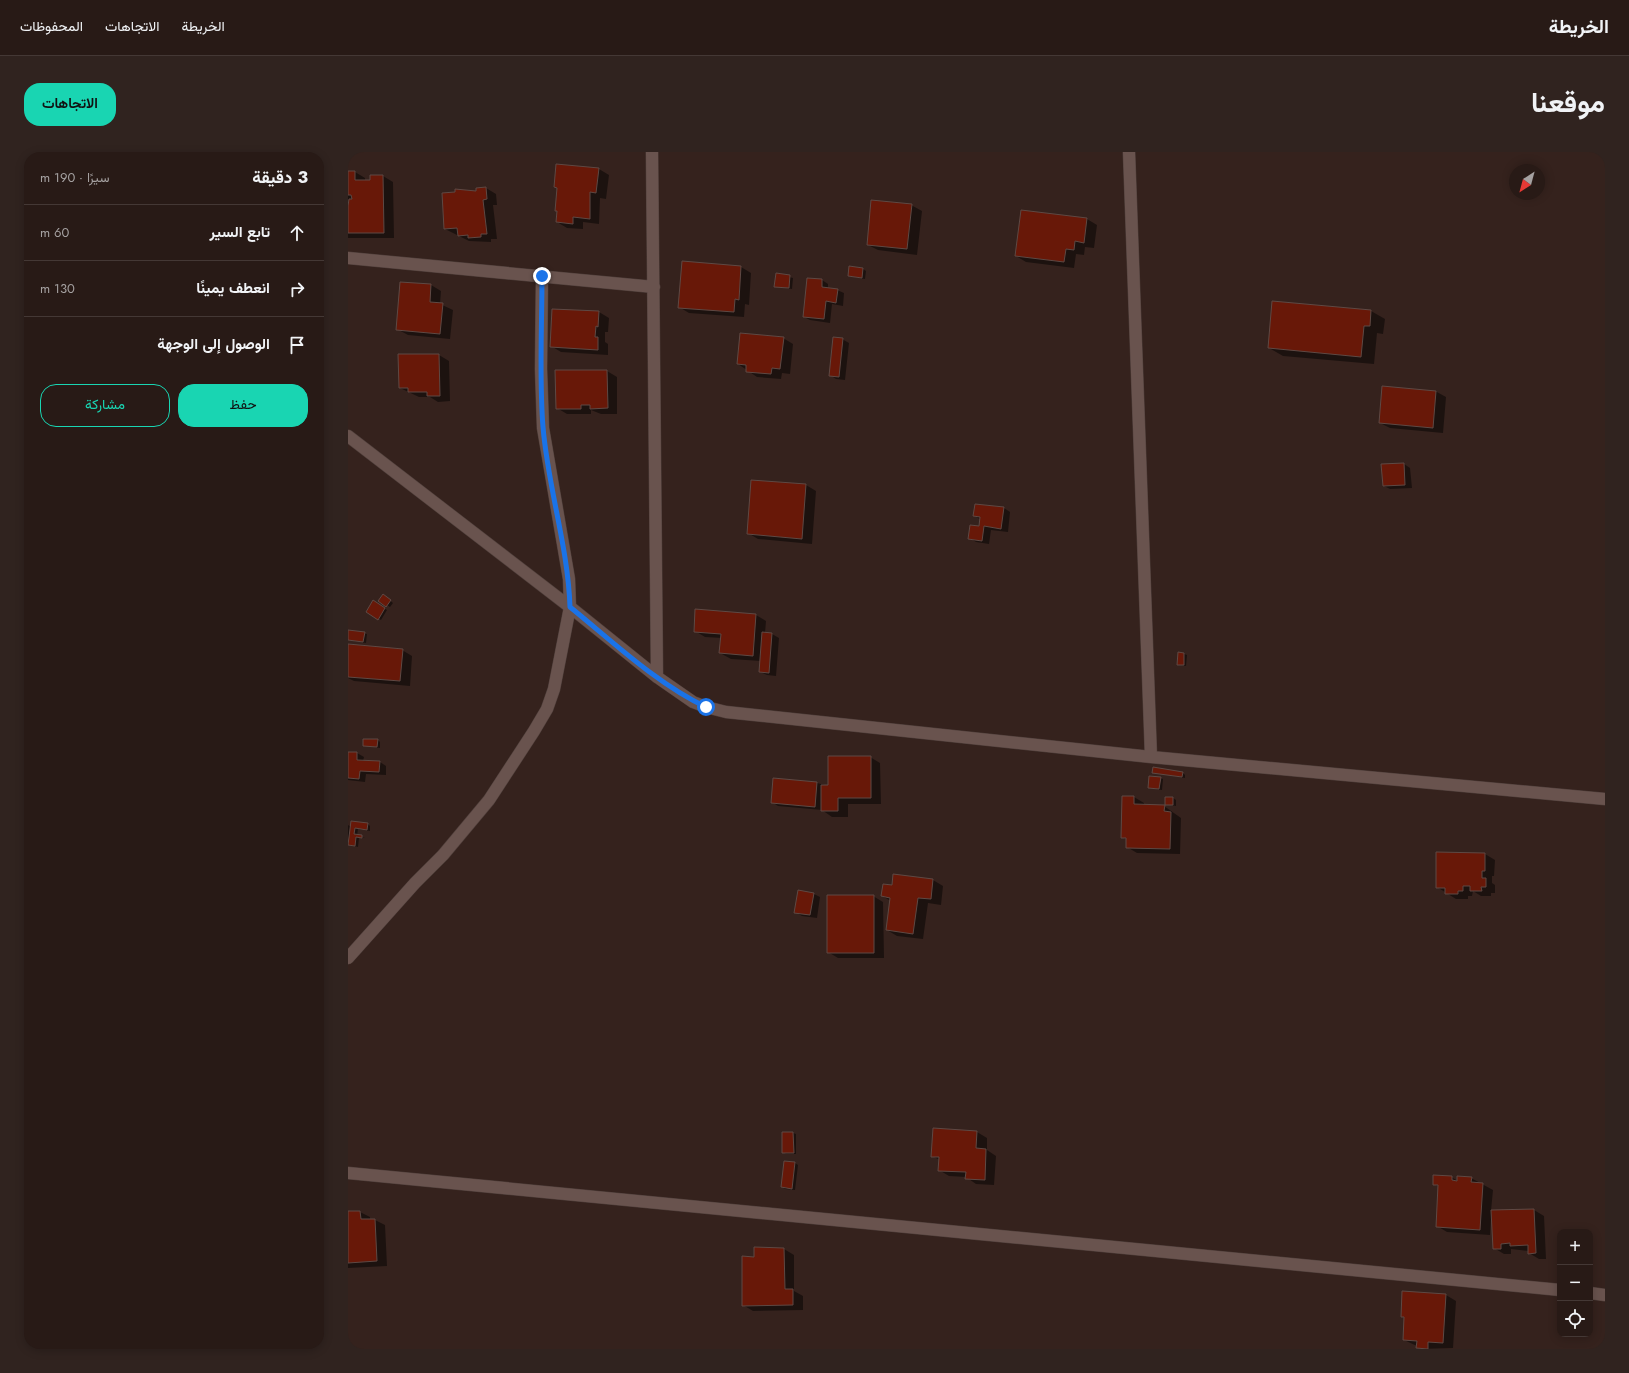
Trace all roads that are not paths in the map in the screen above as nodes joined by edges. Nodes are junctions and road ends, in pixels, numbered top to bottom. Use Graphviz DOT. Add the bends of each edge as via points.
graph roads {
  1 [pos="652,152"];
  2 [pos="1128,152"];
  3 [pos="348,258"];
  4 [pos="542,276"];
  5 [pos="654,287"];
  6 [pos="348,436"];
  7 [pos="570,607"];
  8 [pos="657,677"];
  9 [pos="1151,757"];
  10 [pos="1605,799"];
  11 [pos="348,958"];
  12 [pos="348,1173"];
  13 [pos="1557,1290"];
  14 [pos="1593,1293"];
  15 [pos="1605,1295"];
  1 -- 5 [label="street"];
  2 -- 9 [label="street"];
  3 -- 4 [label="street"];
  4 -- 5 [label="street"];
  4 -- 7 [label="street" via="543,428 569,578"];
  5 -- 8 [label="street"];
  6 -- 7 [label="street"];
  7 -- 8 [label="street"];
  7 -- 11 [label="street" via="554,689 547,709 517,760 489,800 443,855"];
  8 -- 9 [label="street" via="694,702 726,712"];
  9 -- 10 [label="street"];
  12 -- 13 [label="street"];
  14 -- 15 [label="street"];
}
